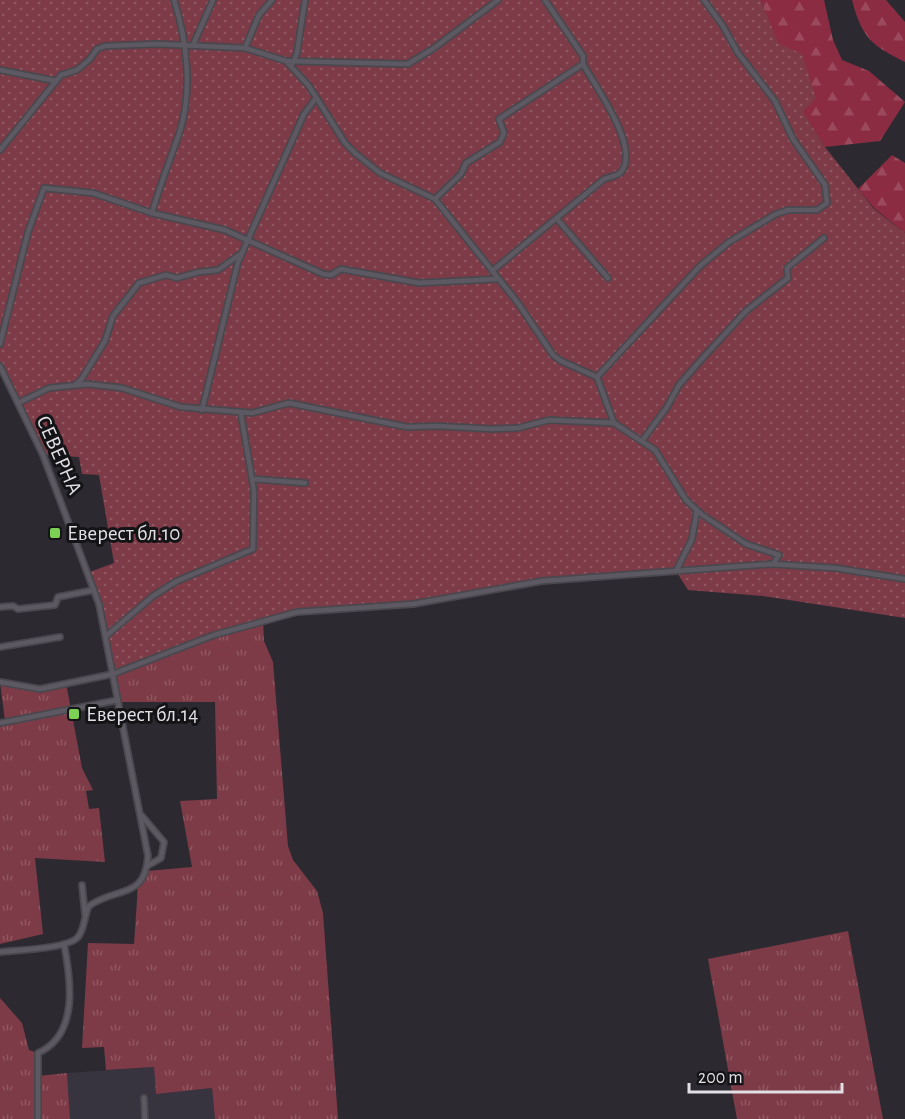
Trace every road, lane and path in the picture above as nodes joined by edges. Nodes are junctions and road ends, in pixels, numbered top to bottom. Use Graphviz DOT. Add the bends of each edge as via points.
graph roads {
  1 [pos="174,0"];
  2 [pos="213,0"];
  3 [pos="272,0"];
  4 [pos="305,0"];
  5 [pos="498,0"];
  6 [pos="545,0"];
  7 [pos="704,0"];
  8 [pos="184,45"];
  9 [pos="193,45"];
  10 [pos="245,48"];
  11 [pos="293,63"];
  12 [pos="583,64"];
  13 [pos="0,70"];
  14 [pos="56,81"];
  15 [pos="316,98"];
  16 [pos="0,150"];
  17 [pos="435,199"];
  18 [pos="152,213"];
  19 [pos="557,219"];
  20 [pos="824,238"];
  21 [pos="246,239"];
  22 [pos="243,253"];
  23 [pos="492,271"];
  24 [pos="608,278"];
  25 [pos="497,279"];
  26 [pos="0,344"];
  27 [pos="0,366"];
  28 [pos="597,377"];
  29 [pos="74,385"];
  30 [pos="18,403"];
  31 [pos="202,410"];
  32 [pos="242,414"];
  33 [pos="614,423"];
  34 [pos="642,441"];
  35 [pos="253,479"];
  36 [pos="304,483"];
  37 [pos="699,512"];
  38 [pos="772,564"];
  39 [pos="676,571"];
  40 [pos="905,579"];
  41 [pos="94,591"];
  42 [pos="0,607"];
  43 [pos="106,636"];
  44 [pos="60,637"];
  45 [pos="0,647"];
  46 [pos="113,674"];
  47 [pos="0,682"];
  48 [pos="118,700"];
  49 [pos="0,723"];
  50 [pos="142,816"];
  51 [pos="147,866"];
  52 [pos="82,885"];
  53 [pos="85,914"];
  54 [pos="64,944"];
  55 [pos="0,952"];
  56 [pos="144,1098"];
  57 [pos="38,1119"];
  58 [pos="145,1119"];
  1 -- 8 [label="street"];
  2 -- 9 [label="street"];
  3 -- 10 [label="street" via="259,15"];
  4 -- 11 [label="street"];
  5 -- 11 [label="street" via="408,64"];
  6 -- 12 [label="street" via="583,56"];
  7 -- 28 [label="street" via="775,101 794,139 825,185 827,203 817,210 776,214 729,242 700,266"];
  8 -- 9 [label="street"];
  8 -- 14 [label="street" via="105,46 77,70"];
  8 -- 18 [label="street" via="185,101 180,132"];
  9 -- 10 [label="street"];
  10 -- 11 [label="street"];
  11 -- 15 [label="street"];
  12 -- 17 [label="street" via="499,119 504,133 500,142 466,163 461,174"];
  12 -- 19 [label="street" via="624,138 626,155 620,174 604,179"];
  13 -- 14 [label="street"];
  14 -- 16 [label="street"];
  15 -- 17 [label="street" via="355,153 380,173"];
  15 -- 21 [label="street" via="304,114"];
  17 -- 23 [label="street"];
  18 -- 21 [label="street" via="209,225"];
  18 -- 26 [label="street" via="93,193 44,188 28,232"];
  19 -- 23 [label="street"];
  19 -- 24 [label="street"];
  20 -- 34 [label="street" via="787,268 788,278 746,311 687,375"];
  21 -- 22 [label="street"];
  21 -- 25 [label="street" via="331,275 341,269 419,283"];
  22 -- 29 [label="street" via="218,270 177,278 166,275 139,283 113,316 105,341"];
  22 -- 31 [label="street"];
  23 -- 25 [label="street"];
  25 -- 28 [label="street" via="553,355"];
  27 -- 30 [label="street, СЕВЕРНА"];
  28 -- 33 [label="street"];
  29 -- 30 [label="street" via="49,387"];
  29 -- 31 [label="street" via="122,388"];
  30 -- 41 [label="street, СЕВЕРНА" via="64,508"];
  31 -- 32 [label="street"];
  32 -- 33 [label="street" via="289,403 407,427 518,428 549,420"];
  32 -- 35 [label="street"];
  33 -- 34 [label="street"];
  34 -- 37 [label="street" via="656,450 680,492"];
  35 -- 36 [label="street"];
  35 -- 43 [label="street" via="252,551 177,580"];
  37 -- 38 [label="street" via="746,544 779,555"];
  37 -- 39 [label="street" via="692,539"];
  38 -- 39 [label="street"];
  38 -- 40 [label="street" via="835,568"];
  39 -- 46 [label="street" via="542,581 413,604 297,612 214,635"];
  41 -- 42 [label="street" via="58,597 55,605"];
  41 -- 43 [label="street, СЕВЕРНА"];
  43 -- 46 [label="street, СЕВЕРНА"];
  44 -- 45 [label="street"];
  46 -- 47 [label="street" via="40,689"];
  46 -- 48 [label="street, СЕВЕРНА"];
  48 -- 49 [label="street"];
  48 -- 50 [label="street, СЕВЕРНА"];
  50 -- 51 [label="street, СЕВЕРНА"];
  50 -- 51 [label="street" via="164,842 161,858"];
  51 -- 53 [label="street" via="144,880 138,885 95,902"];
  52 -- 53 [label="street"];
  53 -- 54 [label="street" via="79,936"];
  54 -- 55 [label="street"];
  54 -- 57 [label="street" via="71,979 69,1004 57,1042 38,1053"];
  56 -- 58 [label="street"];
}
